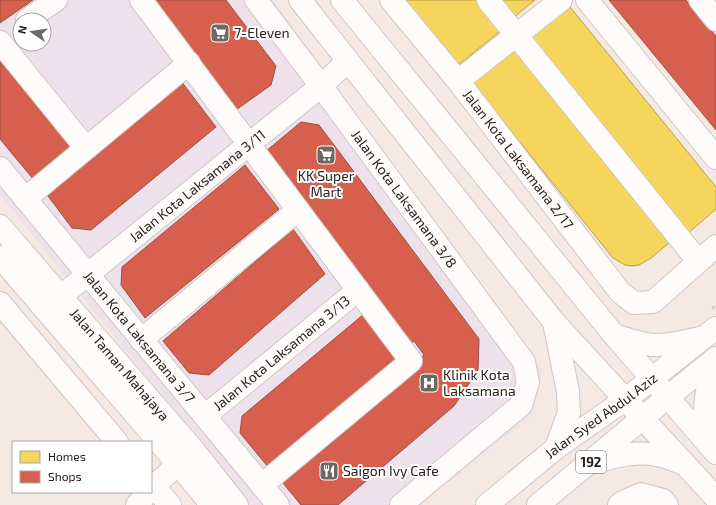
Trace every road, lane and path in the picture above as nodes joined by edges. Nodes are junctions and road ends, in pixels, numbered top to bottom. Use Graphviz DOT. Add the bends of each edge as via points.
graph roads {
  1 [pos="56,0"];
  2 [pos="142,0"];
  3 [pos="256,0"];
  4 [pos="300,0"];
  5 [pos="342,0"];
  6 [pos="391,0"];
  7 [pos="488,0"];
  8 [pos="561,0"];
  9 [pos="587,0"];
  10 [pos="700,0"];
  11 [pos="39,12"];
  12 [pos="716,20"];
  13 [pos="12,30"];
  14 [pos="517,35"];
  15 [pos="0,38"];
  16 [pos="0,42"];
  17 [pos="348,61"];
  18 [pos="189,63"];
  19 [pos="458,81"];
  20 [pos="321,86"];
  21 [pos="249,144"];
  22 [pos="86,148"];
  23 [pos="716,158"];
  24 [pos="0,168"];
  25 [pos="25,199"];
  26 [pos="298,210"];
  27 [pos="0,226"];
  28 [pos="716,246"];
  29 [pos="0,257"];
  30 [pos="698,261"];
  31 [pos="87,274"];
  32 [pos="358,290"];
  33 [pos="0,302"];
  34 [pos="52,302"];
  35 [pos="554,322"];
  36 [pos="711,333"];
  37 [pos="614,335"];
  38 [pos="142,340"];
  39 [pos="716,359"];
  40 [pos="652,379"];
  41 [pos="668,397"];
  42 [pos="626,399"];
  43 [pos="205,416"];
  44 [pos="643,418"];
  45 [pos="116,441"];
  46 [pos="556,448"];
  47 [pos="712,449"];
  48 [pos="178,464"];
  49 [pos="588,464"];
  50 [pos="687,466"];
  51 [pos="262,485"];
  52 [pos="152,486"];
  53 [pos="152,488"];
  54 [pos="146,493"];
  55 [pos="716,498"];
  56 [pos="137,505"];
  57 [pos="170,505"];
  58 [pos="212,505"];
  59 [pos="237,505"];
  60 [pos="278,505"];
  61 [pos="401,505"];
  62 [pos="488,505"];
  63 [pos="538,505"];
  64 [pos="619,505"];
  65 [pos="667,505"];
  1 -- 11 [label="street"];
  2 -- 18 [label="street"];
  3 -- 20 [label="street, Jalan Kota Laksamana 3/8"];
  4 -- 17 [label="street"];
  5 -- 37 [label="street"];
  6 -- 19 [label="street, Jalan Kota Laksamana 2/17"];
  7 -- 14 [label="street"];
  8 -- 14 [label="street"];
  9 -- 23 [label="street"];
  10 -- 12 [label="street"];
  13 -- 15 [label="street"];
  14 -- 19 [label="street"];
  14 -- 30 [label="street"];
  16 -- 22 [label="street"];
  17 -- 20 [label="street, Jalan Kota Laksamana 3/11"];
  17 -- 35 [label="street"];
  18 -- 21 [label="street"];
  18 -- 22 [label="street"];
  19 -- 30 [label="street, Jalan Kota Laksamana 2/17" via="620,292 634,303 653,302"];
  20 -- 21 [label="street, Jalan Kota Laksamana 3/11"];
  20 -- 61 [label="street, Jalan Kota Laksamana 3/8" via="524,362 528,382 520,405"];
  21 -- 26 [label="street"];
  21 -- 31 [label="street, Jalan Kota Laksamana 3/11"];
  22 -- 25 [label="street"];
  24 -- 25 [label="street, Jalan Kota Laksamana 3/7"];
  25 -- 31 [label="street, Jalan Kota Laksamana 3/7"];
  26 -- 32 [label="street"];
  26 -- 38 [label="street"];
  27 -- 34 [label="street, Jalan Taman Mahajaya"];
  28 -- 30 [label="street"];
  29 -- 34 [label="street, Jalan Taman Mahajaya"];
  31 -- 34 [label="street, Jalan Kota Laksamana 3/11"];
  31 -- 38 [label="street, Jalan Kota Laksamana 3/7"];
  32 -- 43 [label="street, Jalan Kota Laksamana 3/13"];
  32 -- 51 [label="street" via="411,361"];
  33 -- 45 [label="street"];
  34 -- 48 [label="street, Jalan Taman Mahajaya"];
  34 -- 59 [label="street, Jalan Taman Mahajaya" via="195,452"];
  35 -- 42 [label="street"];
  35 -- 46 [label="street" via="568,392 569,412"];
  36 -- 37 [label="street" via="670,344 654,345"];
  36 -- 40 [label="street, Jalan Syed Abdul Aziz / 192"];
  37 -- 40 [label="street"];
  38 -- 43 [label="street, Jalan Kota Laksamana 3/7"];
  39 -- 41 [label="street, Jalan Syed Abdul Aziz / 192"];
  39 -- 47 [label="street" via="704,404 705,428"];
  40 -- 41 [label="street"];
  40 -- 42 [label="street, Jalan Syed Abdul Aziz / 192"];
  41 -- 44 [label="street, Jalan Syed Abdul Aziz / 192"];
  41 -- 47 [label="street"];
  42 -- 44 [label="street"];
  42 -- 46 [label="street, Jalan Syed Abdul Aziz / 192"];
  43 -- 51 [label="street, Jalan Kota Laksamana 3/7"];
  44 -- 49 [label="street, Jalan Syed Abdul Aziz / 192"];
  44 -- 50 [label="street"];
  46 -- 62 [label="street, Jalan Syed Abdul Aziz / 192"];
  48 -- 52 [label="street"];
  48 -- 58 [label="street, Jalan Taman Mahajaya"];
  49 -- 50 [label="street" via="623,454 641,453 659,455"];
  49 -- 63 [label="street, Jalan Syed Abdul Aziz / 192"];
  50 -- 55 [label="street"];
  51 -- 60 [label="street, Jalan Kota Laksamana 3/7"];
  53 -- 57 [label="street"];
  54 -- 56 [label="street"];
  64 -- 65 [label="street" via="641,494 663,500"];
}
